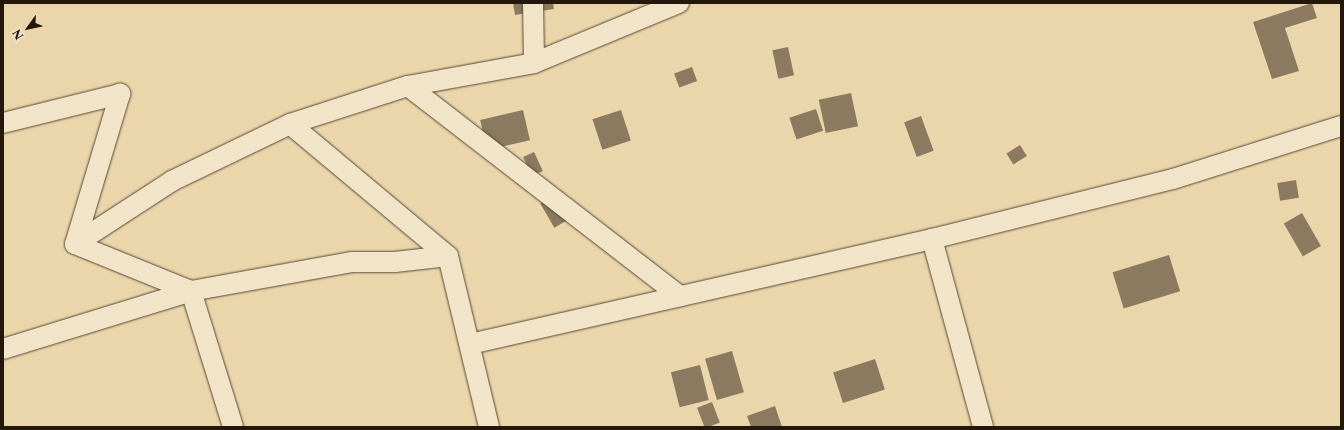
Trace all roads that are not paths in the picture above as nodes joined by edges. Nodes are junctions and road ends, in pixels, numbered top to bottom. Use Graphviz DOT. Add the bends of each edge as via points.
graph roads {
  1 [pos="533,3"];
  2 [pos="679,3"];
  3 [pos="534,63"];
  4 [pos="408,86"];
  5 [pos="3,123"];
  6 [pos="290,124"];
  7 [pos="1341,126"];
  8 [pos="932,239"];
  9 [pos="75,244"];
  10 [pos="448,256"];
  11 [pos="192,292"];
  12 [pos="680,296"];
  13 [pos="470,344"];
  14 [pos="3,349"];
  15 [pos="233,427"];
  16 [pos="489,427"];
  17 [pos="983,427"];
  1 -- 3 [label="street"];
  2 -- 3 [label="street"];
  3 -- 4 [label="street"];
  4 -- 6 [label="street"];
  4 -- 12 [label="street"];
  5 -- 9 [label="street" via="120,94"];
  6 -- 9 [label="street" via="172,181"];
  6 -- 10 [label="street"];
  7 -- 8 [label="street" via="1173,179"];
  8 -- 12 [label="street"];
  8 -- 17 [label="street"];
  9 -- 11 [label="street"];
  10 -- 11 [label="street" via="395,262 352,262"];
  10 -- 13 [label="street"];
  11 -- 14 [label="street"];
  11 -- 15 [label="street"];
  12 -- 13 [label="street"];
  13 -- 16 [label="street"];
}
